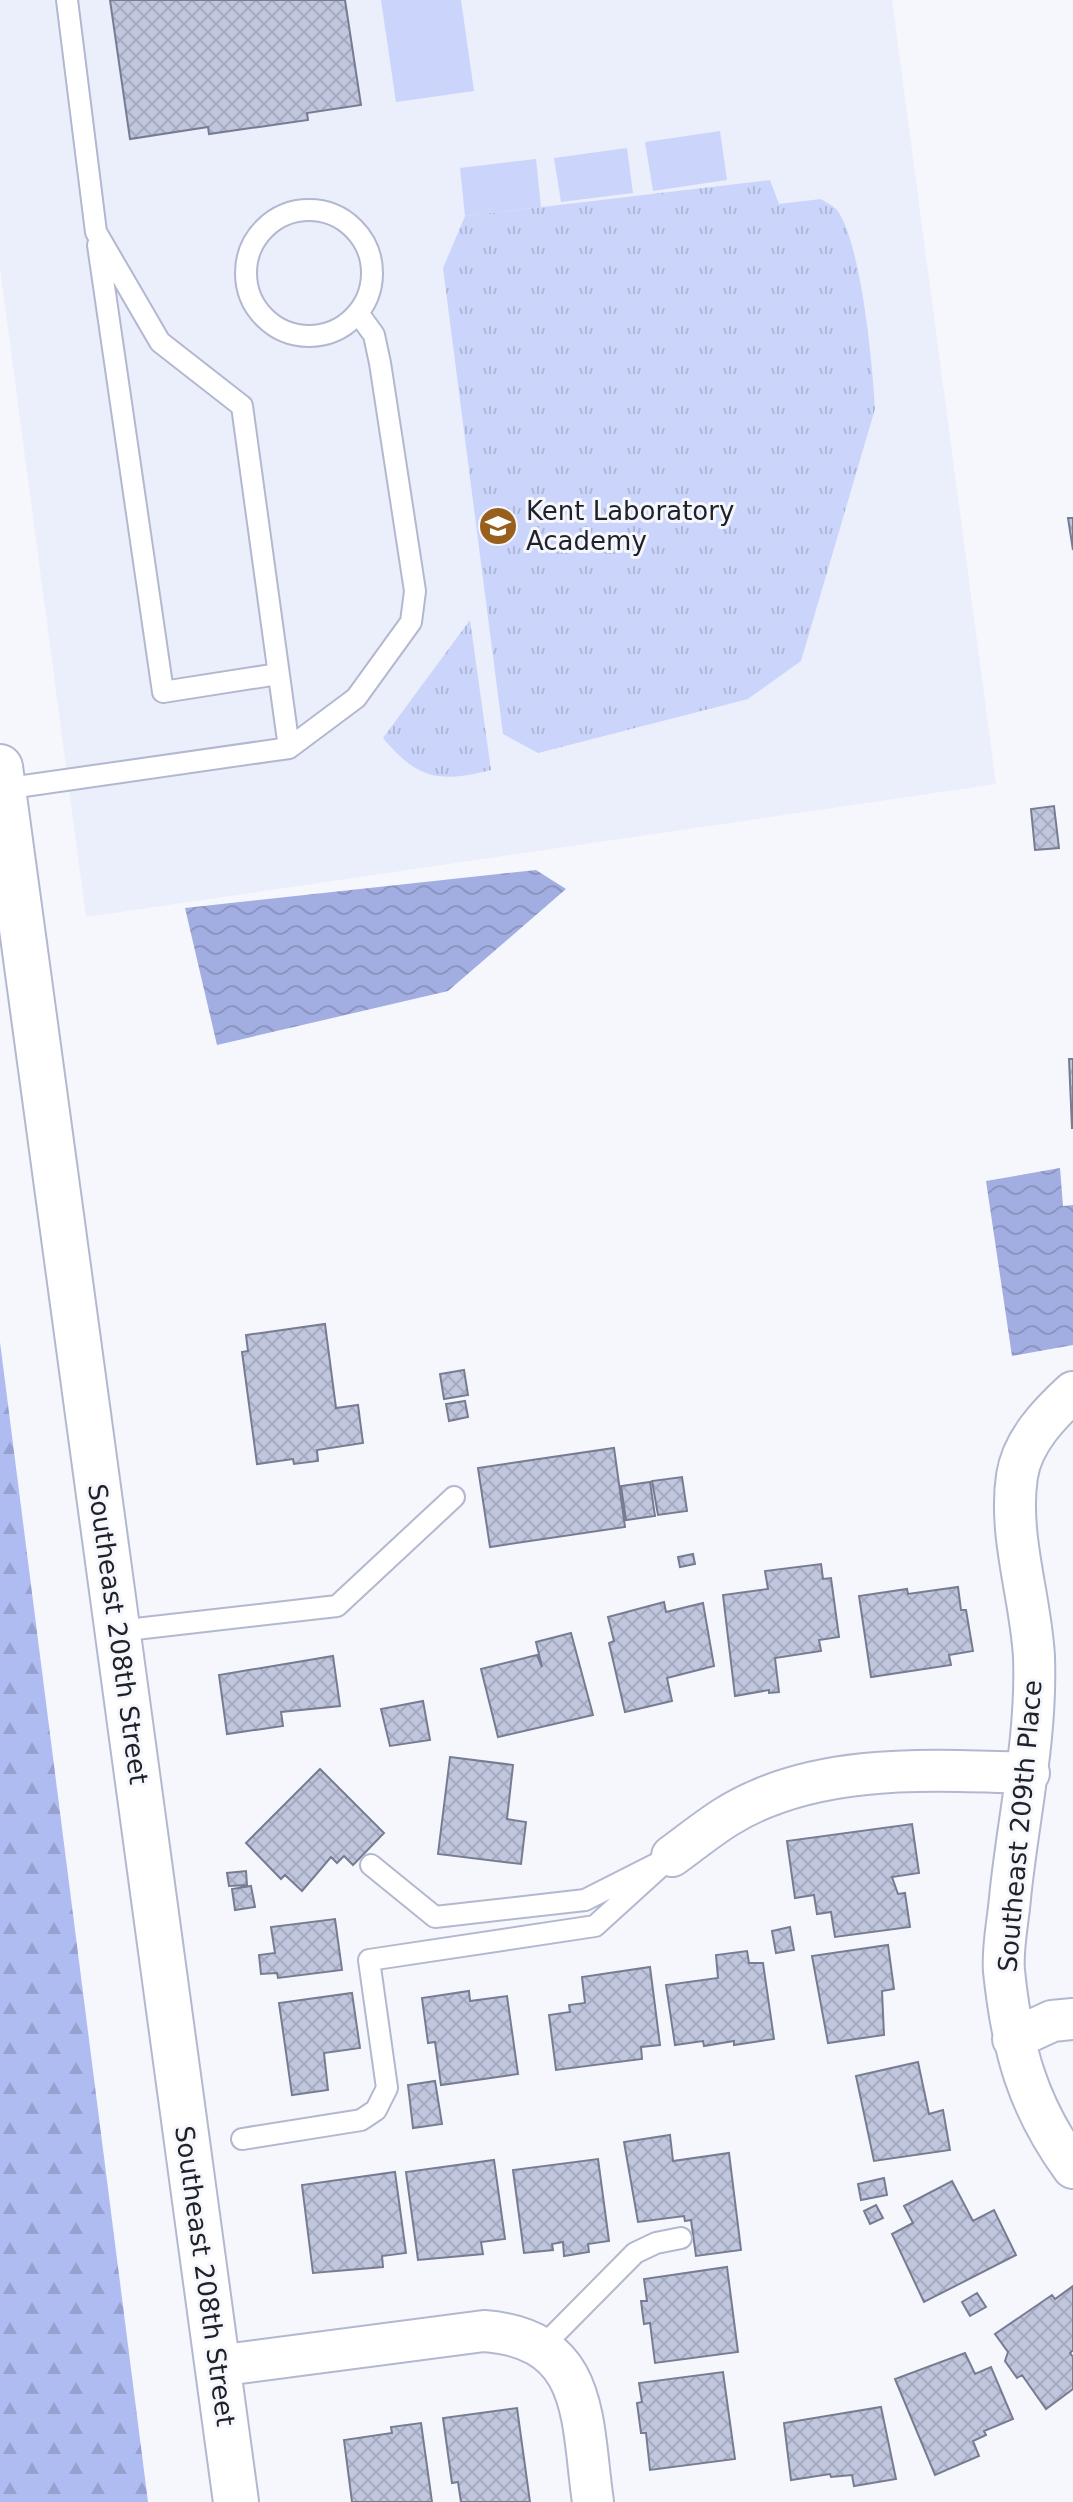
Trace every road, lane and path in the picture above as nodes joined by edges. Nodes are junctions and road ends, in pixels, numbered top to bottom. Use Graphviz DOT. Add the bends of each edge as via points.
graph roads {
  1 [pos="67,0"];
  2 [pos="96,232"];
  3 [pos="358,313"];
  4 [pos="278,674"];
  5 [pos="289,748"];
  6 [pos="1,782"];
  7 [pos="1073,1392"];
  8 [pos="454,1497"];
  9 [pos="118,1631"];
  10 [pos="1029,1773"];
  11 [pos="672,1856"];
  12 [pos="371,1865"];
  13 [pos="1073,2019"];
  14 [pos="1013,2039"];
  15 [pos="1058,2112"];
  16 [pos="242,2139"];
  17 [pos="1073,2168"];
  18 [pos="681,2238"];
  19 [pos="543,2346"];
  20 [pos="217,2366"];
  21 [pos="236,2502"];
  22 [pos="593,2502"];
  1 -- 2 [label="lane"];
  2 -- 4 [label="lane" via="160,342 242,406"];
  2 -- 4 [label="lane" via="163,692"];
  3 -- 3 [label="lane" via="370,286 370,257 348,223 312,209 274,220 260,233 245,270 247,289 269,322 286,333 325,335"];
  3 -- 5 [label="lane" via="374,335 380,363 415,591 411,622 356,698"];
  4 -- 5 [label="lane"];
  5 -- 6 [label="lane"];
  6 -- 9 [label="main road, Southeast 208th Street"];
  7 -- 10 [label="street, Southeast 209th Place" via="1035,1435 1017,1476 1034,1657"];
  8 -- 9 [label="lane" via="337,1606"];
  9 -- 20 [label="main road, Southeast 208th Street"];
  10 -- 11 [label="street" via="892,1769 781,1791 727,1816"];
  10 -- 14 [label="street, Southeast 209th Place" via="1004,1967"];
  11 -- 12 [label="lane" via="585,1900 435,1917"];
  11 -- 16 [label="lane" via="595,1926 369,1960 387,2088 376,2110 361,2120"];
  13 -- 14 [label="street" via="1052,2021"];
  14 -- 15 [label="street, Southeast 209th Place" via="1034,2108"];
  15 -- 17 [label="street, Southeast 209th Place"];
  18 -- 19 [label="lane" via="635,2253"];
  19 -- 20 [label="street" via="513,2333 484,2331"];
  19 -- 22 [label="street" via="555,2355 577,2392"];
  20 -- 21 [label="main road, Southeast 208th Street"];
}
